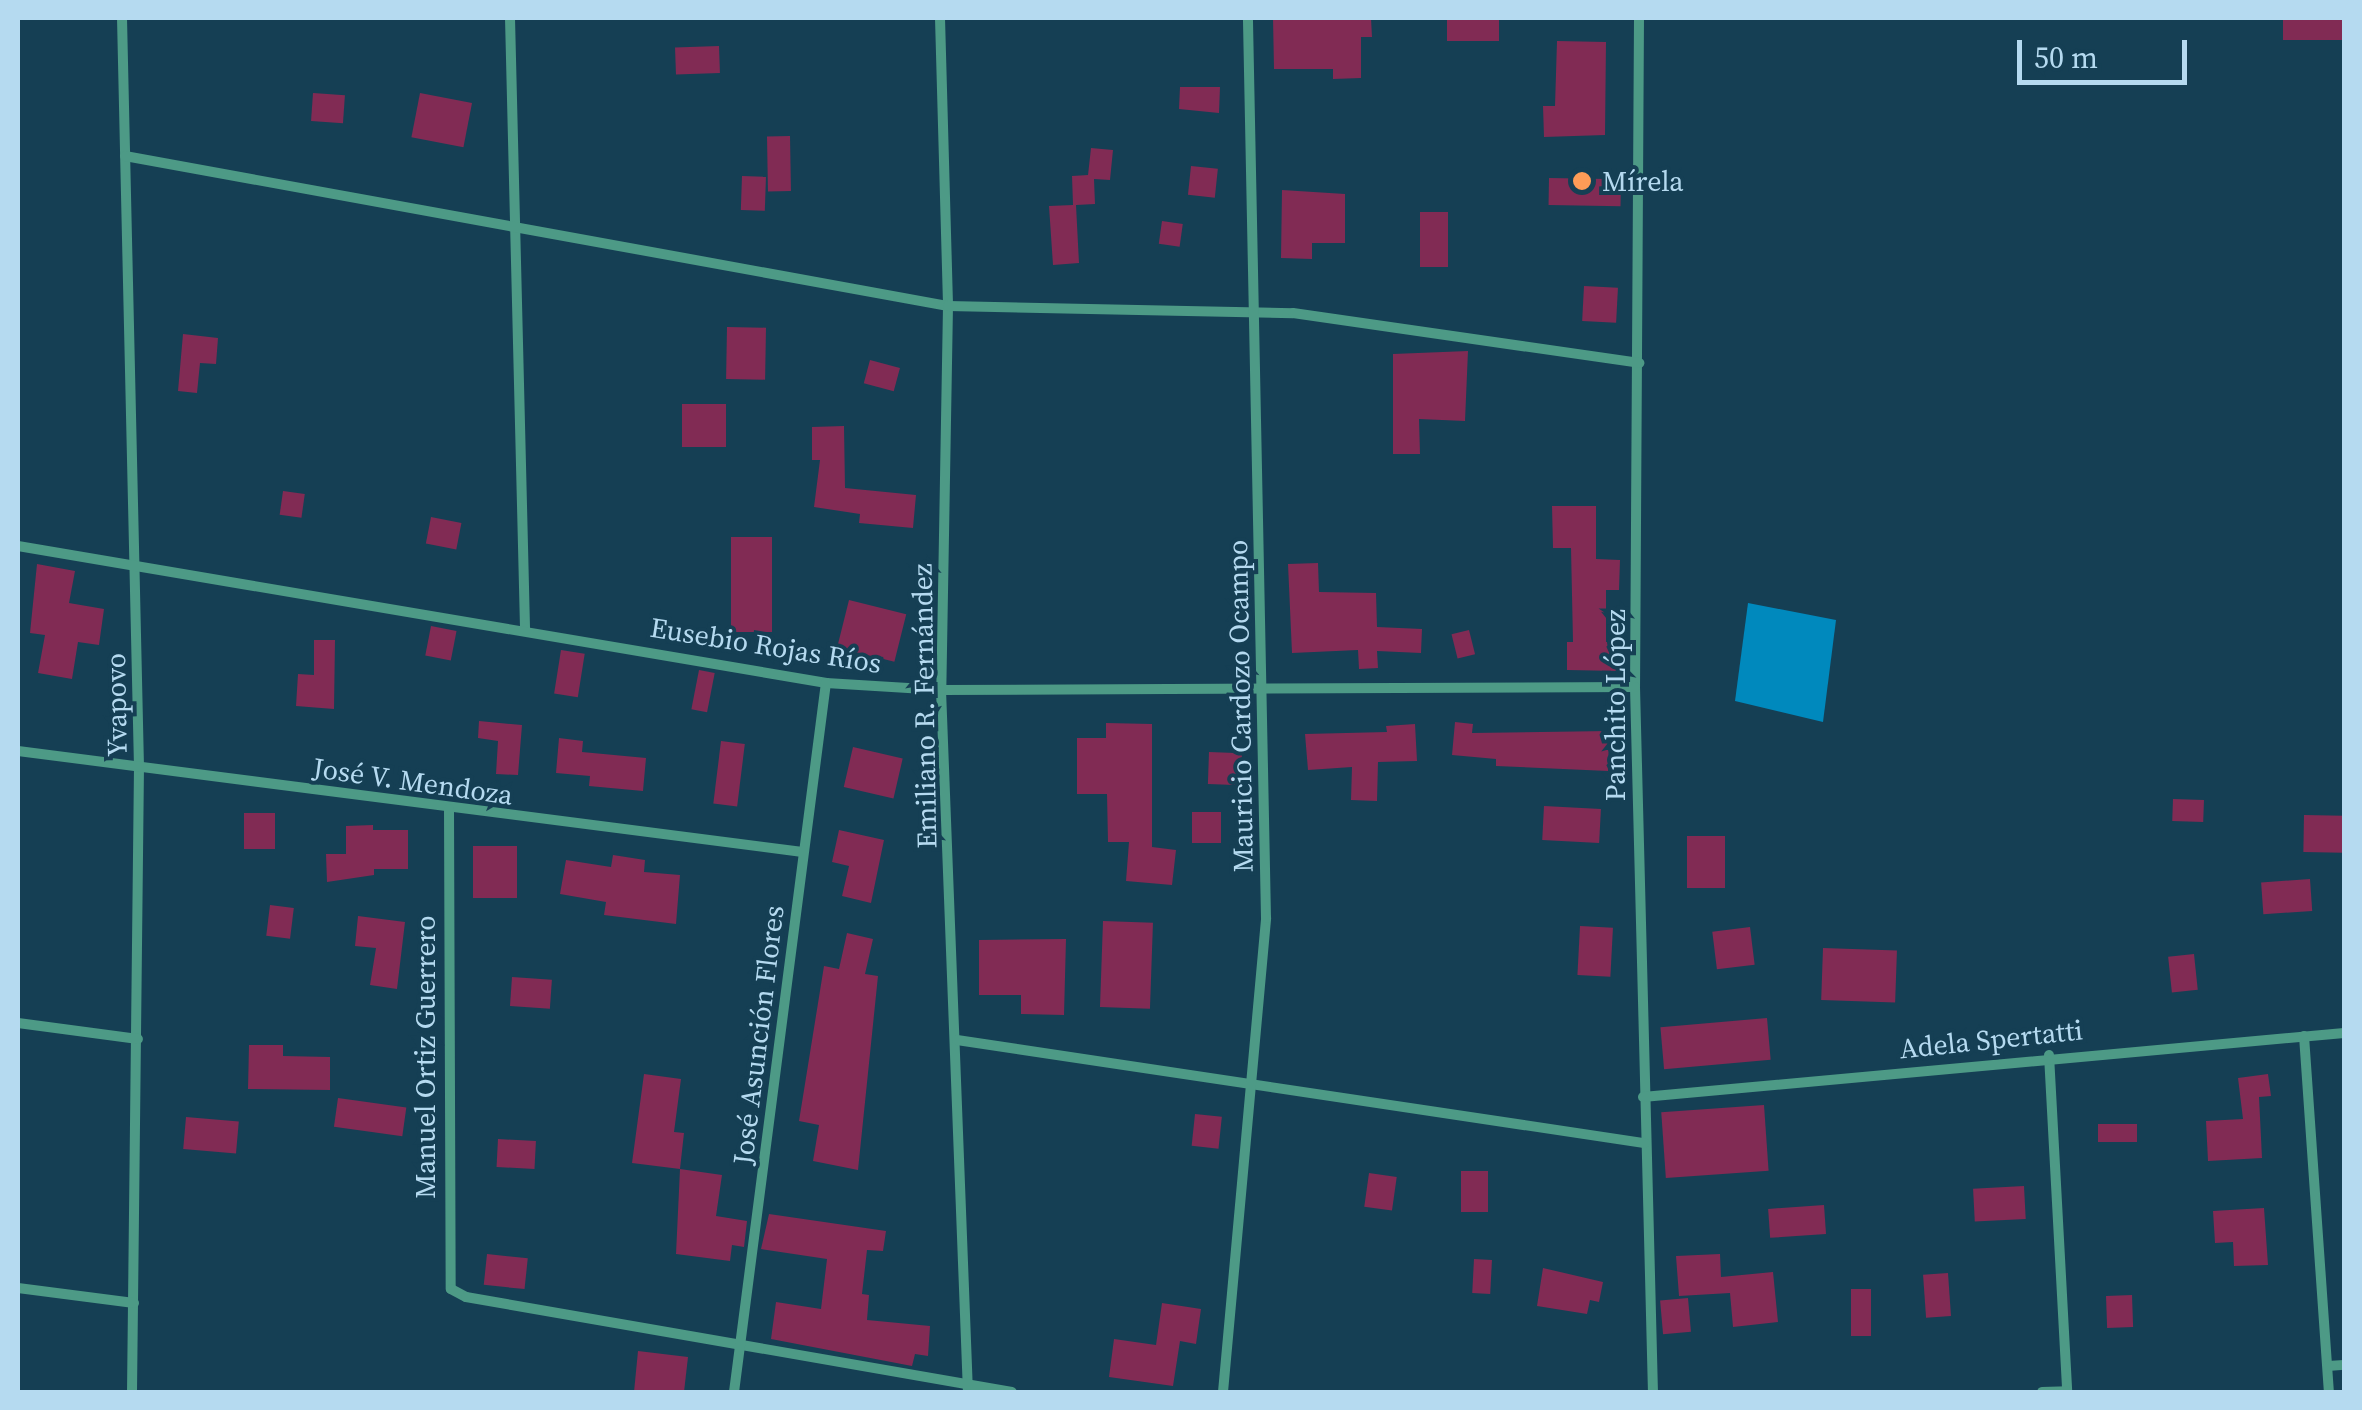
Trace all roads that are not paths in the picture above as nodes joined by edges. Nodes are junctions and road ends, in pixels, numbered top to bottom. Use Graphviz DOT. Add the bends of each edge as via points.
graph roads {
  1 [pos="122,18"];
  2 [pos="510,18"];
  3 [pos="940,18"];
  4 [pos="1248,18"];
  5 [pos="1638,18"];
  6 [pos="125,156"];
  7 [pos="514,224"];
  8 [pos="948,306"];
  9 [pos="1258,310"];
  10 [pos="1639,363"];
  11 [pos="18,546"];
  12 [pos="135,565"];
  13 [pos="525,628"];
  14 [pos="826,682"];
  15 [pos="1635,687"];
  16 [pos="941,690"];
  17 [pos="1261,690"];
  18 [pos="18,751"];
  19 [pos="139,766"];
  20 [pos="449,809"];
  21 [pos="804,852"];
  22 [pos="18,1023"];
  23 [pos="2344,1032"];
  24 [pos="2304,1036"];
  25 [pos="138,1039"];
  26 [pos="957,1040"];
  27 [pos="2049,1055"];
  28 [pos="1253,1082"];
  29 [pos="1643,1097"];
  30 [pos="1644,1143"];
  31 [pos="18,1288"];
  32 [pos="134,1303"];
  33 [pos="741,1346"];
  34 [pos="2344,1365"];
  35 [pos="2328,1366"];
  36 [pos="969,1389"];
  37 [pos="132,1392"];
  38 [pos="734,1392"];
  39 [pos="1012,1392"];
  40 [pos="1223,1392"];
  41 [pos="1653,1392"];
  42 [pos="2042,1392"];
  43 [pos="2067,1392"];
  44 [pos="2328,1392"];
  1 -- 6 [label="street, Yvapovo"];
  2 -- 7 [label="street"];
  3 -- 8 [label="street, Emiliano R. Fernández"];
  4 -- 9 [label="street, Mauricio Cardozo Ocampo"];
  5 -- 10 [label="street, Panchito López"];
  6 -- 7 [label="street"];
  6 -- 12 [label="street, Yvapovo"];
  7 -- 8 [label="street"];
  7 -- 13 [label="street"];
  8 -- 9 [label="street"];
  8 -- 16 [label="street, Emiliano R. Fernández"];
  9 -- 10 [label="street"];
  9 -- 17 [label="street, Mauricio Cardozo Ocampo"];
  10 -- 15 [label="street, Panchito López"];
  11 -- 12 [label="street, Eusebio Rojas Ríos"];
  12 -- 13 [label="street, Eusebio Rojas Ríos"];
  12 -- 19 [label="street, Yvapovo"];
  13 -- 14 [label="street, Eusebio Rojas Ríos"];
  14 -- 16 [label="street, Eusebio Rojas Ríos"];
  14 -- 21 [label="street, José Asunción Flores"];
  15 -- 17 [label="street, Eusebio Rojas Ríos"];
  15 -- 29 [label="street, Panchito López"];
  16 -- 17 [label="street, Eusebio Rojas Ríos"];
  16 -- 26 [label="street, Emiliano R. Fernández"];
  17 -- 28 [label="street, Mauricio Cardozo Ocampo" via="1266,918"];
  18 -- 19 [label="street, José V. Mendoza"];
  19 -- 20 [label="street, José V. Mendoza"];
  19 -- 25 [label="street, Yvapovo"];
  20 -- 21 [label="street, José V. Mendoza"];
  20 -- 33 [label="street, Manuel Ortiz Guerrero" via="451,1289"];
  21 -- 33 [label="street, José Asunción Flores"];
  22 -- 25 [label="street"];
  23 -- 24 [label="street, Adela Spertatti"];
  24 -- 27 [label="street, Adela Spertatti"];
  24 -- 35 [label="street"];
  25 -- 32 [label="street, Yvapovo"];
  26 -- 28 [label="street"];
  26 -- 36 [label="street, Emiliano R. Fernández"];
  27 -- 29 [label="street, Adela Spertatti"];
  27 -- 43 [label="street"];
  28 -- 30 [label="street"];
  28 -- 40 [label="street, Mauricio Cardozo Ocampo"];
  29 -- 30 [label="street, Panchito López"];
  30 -- 41 [label="street, Panchito López"];
  31 -- 32 [label="street"];
  32 -- 37 [label="street, Yvapovo"];
  33 -- 36 [label="street"];
  33 -- 38 [label="street, José Asunción Flores"];
  34 -- 35 [label="street"];
  35 -- 44 [label="street"];
  36 -- 39 [label="street"];
  42 -- 43 [label="street"];
}
